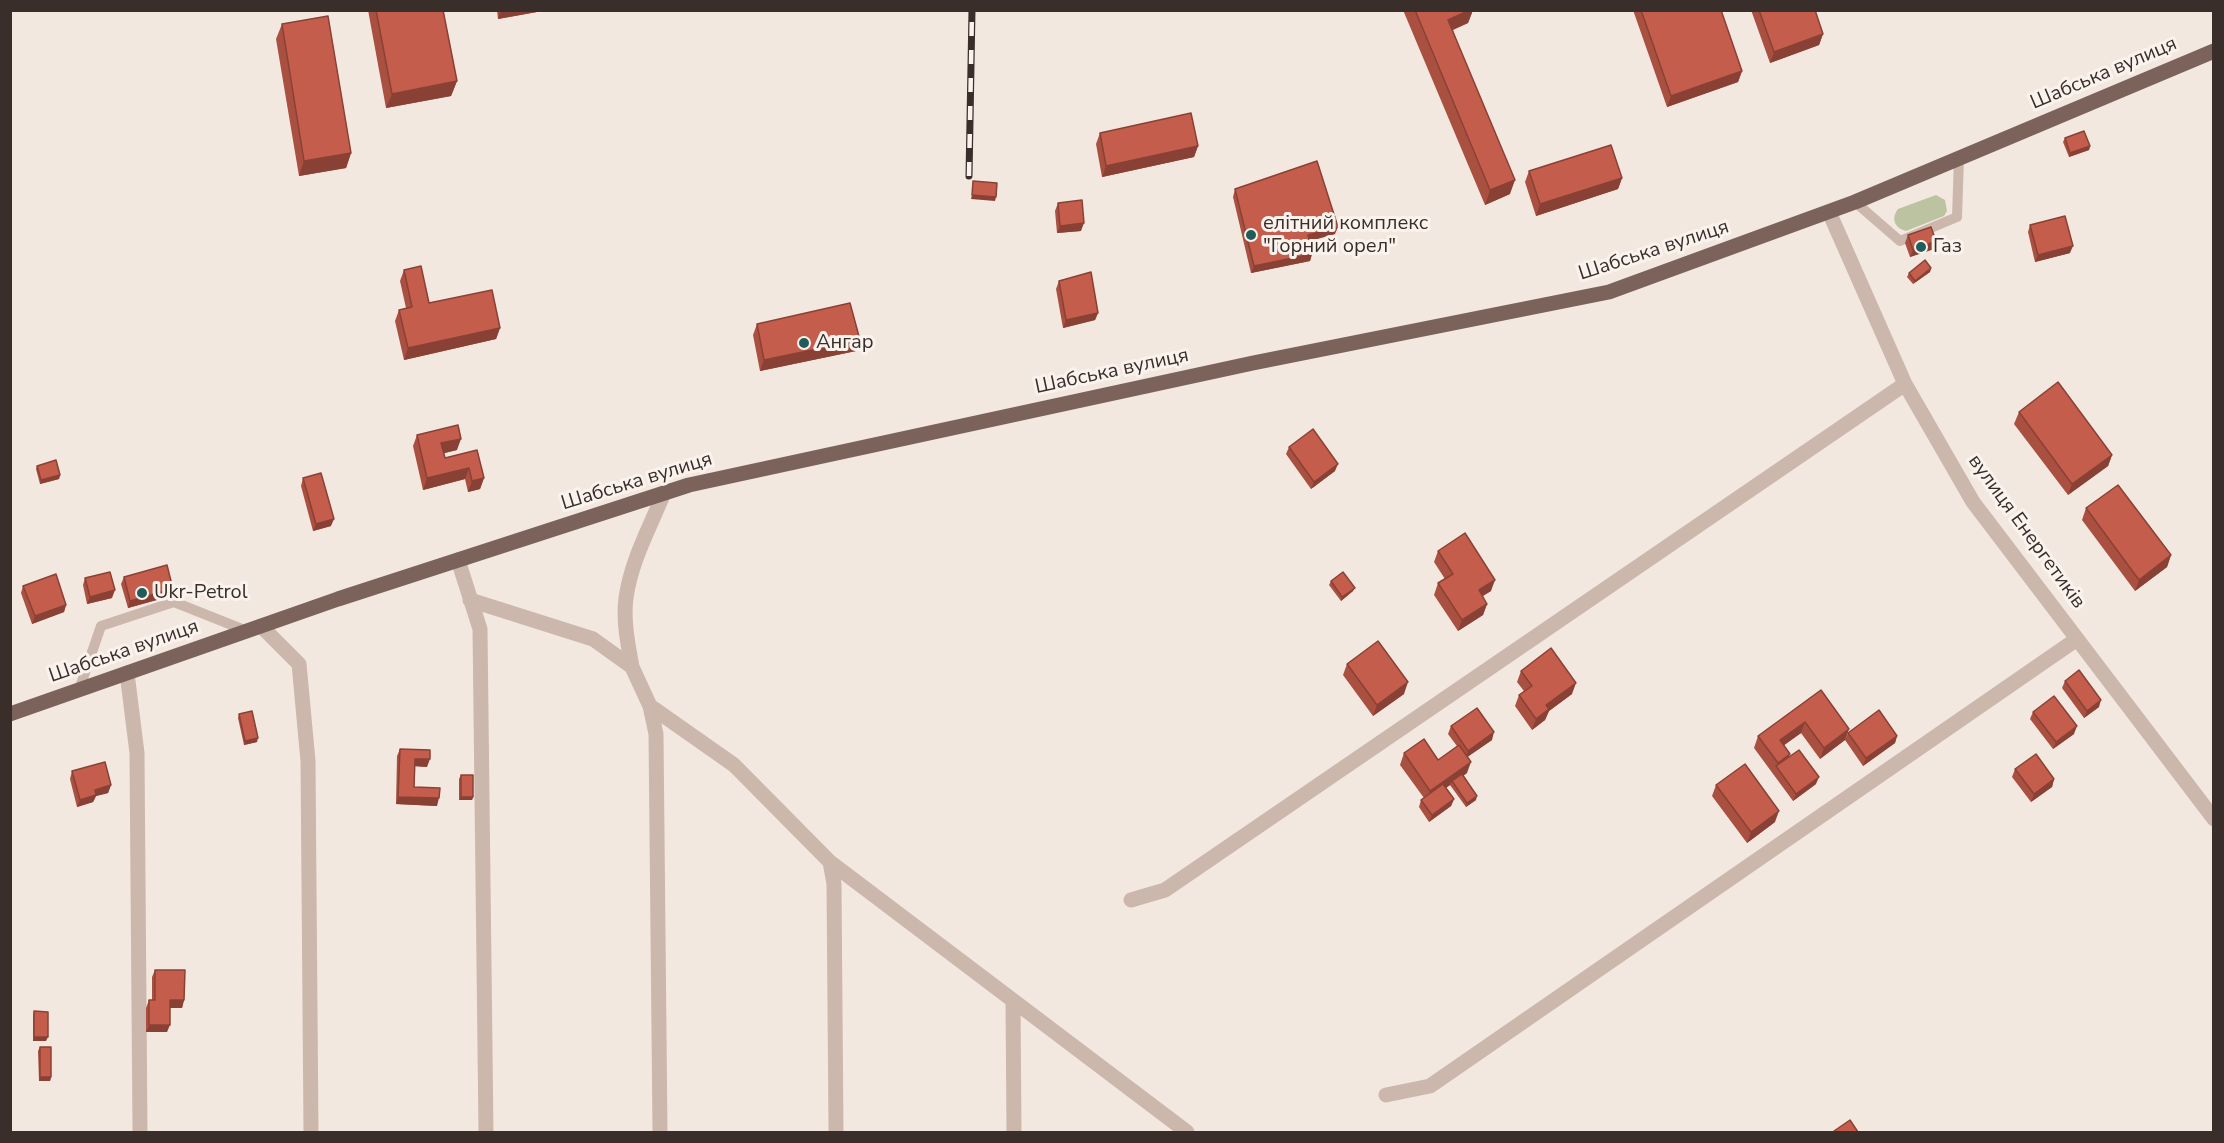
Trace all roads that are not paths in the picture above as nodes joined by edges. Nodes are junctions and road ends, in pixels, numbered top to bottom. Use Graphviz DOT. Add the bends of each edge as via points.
graph roads {
  1 [pos="2214,51"];
  2 [pos="1959,158"];
  3 [pos="1855,202"];
  4 [pos="1829,212"];
  5 [pos="1905,384"];
  6 [pos="664,493"];
  7 [pos="458,560"];
  8 [pos="470,600"];
  9 [pos="254,628"];
  10 [pos="2078,639"];
  11 [pos="632,667"];
  12 [pos="127,673"];
  13 [pos="79,690"];
  14 [pos="650,706"];
  15 [pos="10,714"];
  16 [pos="2214,819"];
  17 [pos="830,862"];
  18 [pos="1131,900"];
  19 [pos="1013,1001"];
  20 [pos="1386,1095"];
  21 [pos="140,1132"];
  22 [pos="310,1132"];
  23 [pos="486,1132"];
  24 [pos="660,1132"];
  25 [pos="836,1132"];
  26 [pos="1014,1132"];
  27 [pos="1187,1132"];
  1 -- 2 [label="main road, Шабська вулиця"];
  2 -- 3 [label="main road, Шабська вулиця"];
  2 -- 3 [label="lane" via="1957,217 1900,241"];
  3 -- 4 [label="main road, Шабська вулиця"];
  4 -- 5 [label="street, вулиця Енергетиків"];
  4 -- 6 [label="main road, Шабська вулиця" via="1609,292 1242,366"];
  5 -- 10 [label="street, вулиця Енергетиків" via="1974,502"];
  5 -- 18 [label="street" via="1165,890"];
  6 -- 7 [label="main road, Шабська вулиця"];
  6 -- 11 [label="street" via="634,567 626,598 625,628"];
  7 -- 8 [label="street"];
  7 -- 9 [label="main road, Шабська вулиця"];
  8 -- 11 [label="street" via="593,639"];
  8 -- 23 [label="street" via="480,629"];
  9 -- 12 [label="main road, Шабська вулиця"];
  9 -- 13 [label="lane" via="174,602 101,626"];
  9 -- 22 [label="street" via="299,664 308,761"];
  10 -- 16 [label="street, вулиця Енергетиків"];
  10 -- 20 [label="street" via="1430,1086"];
  11 -- 14 [label="street"];
  12 -- 13 [label="main road, Шабська вулиця"];
  12 -- 21 [label="street" via="137,753"];
  13 -- 15 [label="main road, Шабська вулиця"];
  14 -- 17 [label="street" via="734,765"];
  14 -- 24 [label="street" via="656,734"];
  17 -- 19 [label="street"];
  17 -- 25 [label="street" via="834,884"];
  19 -- 26 [label="street"];
  19 -- 27 [label="street"];
}
